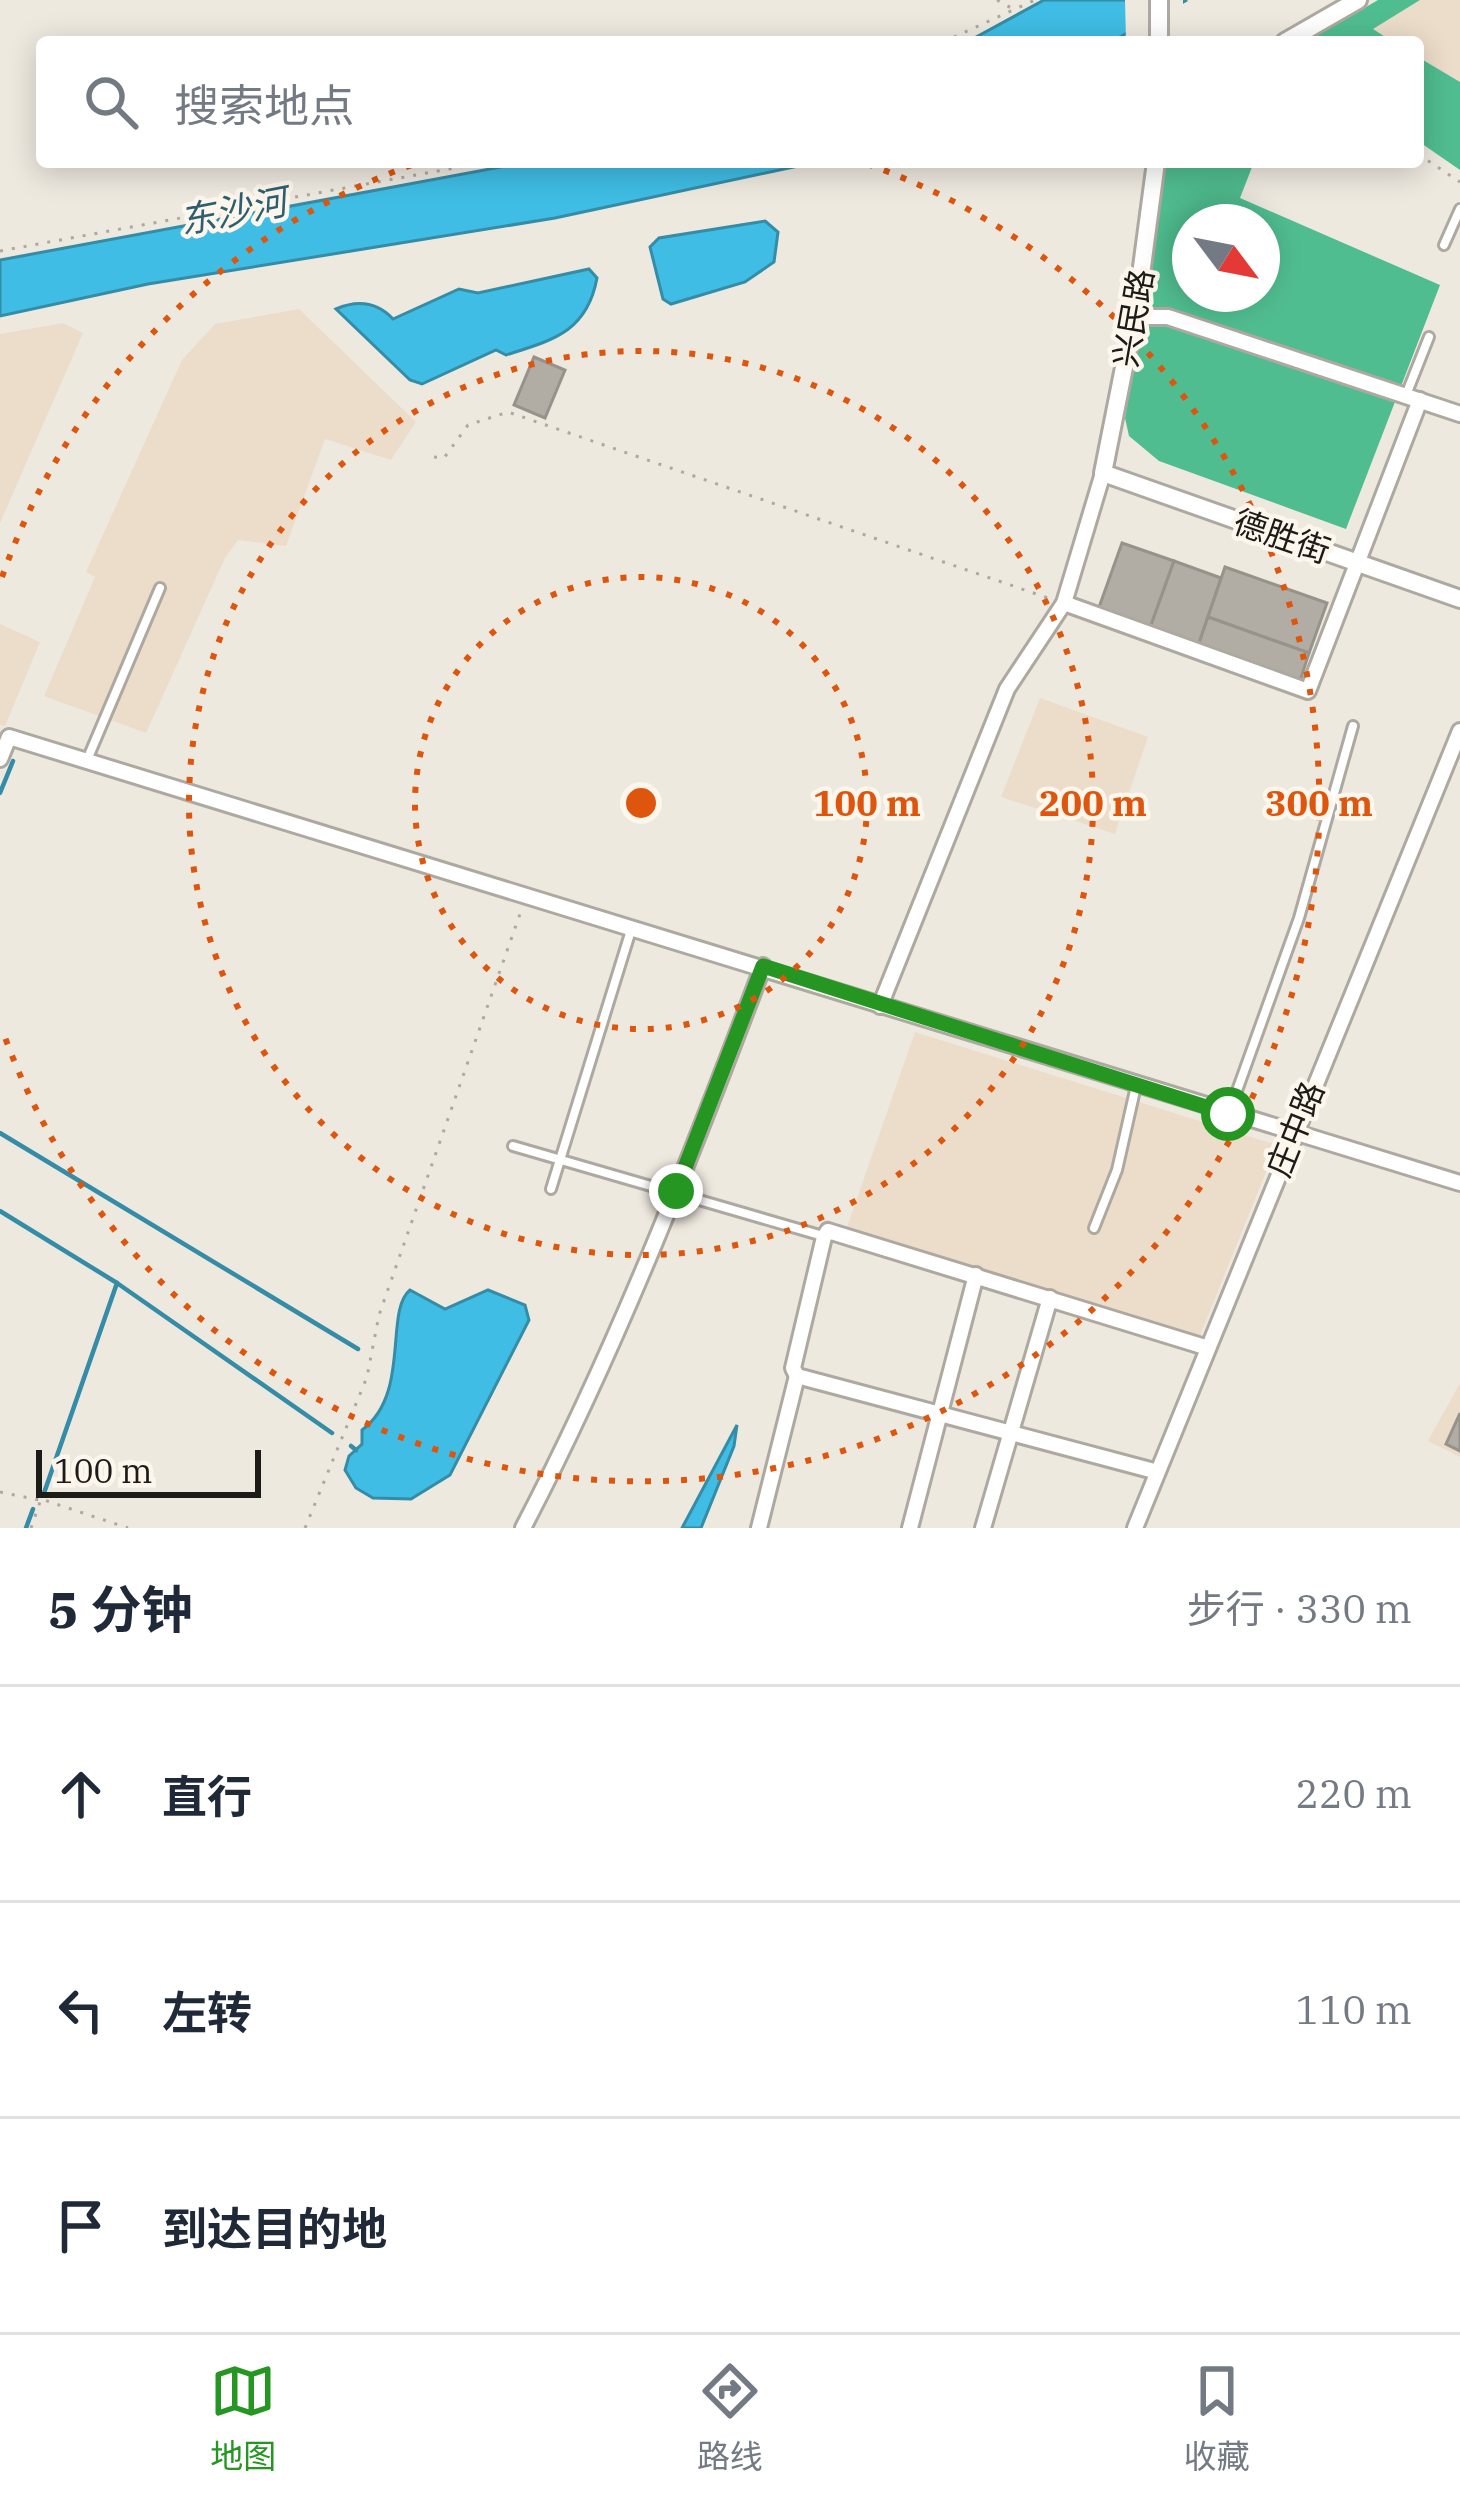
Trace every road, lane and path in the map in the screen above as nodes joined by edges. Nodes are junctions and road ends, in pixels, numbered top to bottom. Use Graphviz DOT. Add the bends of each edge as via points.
graph roads {
  1 [pos="997,0"];
  2 [pos="1035,0"];
  3 [pos="1159,0"];
  4 [pos="1358,0"];
  5 [pos="1014,10"];
  6 [pos="957,36"];
  7 [pos="1160,36"];
  8 [pos="1295,36"];
  9 [pos="1424,158"];
  10 [pos="454,168"];
  11 [pos="1155,168"];
  12 [pos="1460,182"];
  13 [pos="1460,209"];
  14 [pos="1444,245"];
  15 [pos="0,250"];
  16 [pos="1134,317"];
  17 [pos="1429,337"];
  18 [pos="1413,398"];
  19 [pos="1460,414"];
  20 [pos="434,457"];
  21 [pos="1103,473"];
  22 [pos="1357,563"];
  23 [pos="160,588"];
  24 [pos="1460,599"];
  25 [pos="1064,603"];
  26 [pos="1353,726"];
  27 [pos="1460,731"];
  28 [pos="5,735"];
  29 [pos="0,760"];
  30 [pos="87,760"];
  31 [pos="527,892"];
  32 [pos="633,926"];
  33 [pos="763,966"];
  34 [pos="880,1006"];
  35 [pos="1136,1086"];
  36 [pos="1228,1114"];
  37 [pos="1293,1134"];
  38 [pos="513,1146"];
  39 [pos="562,1159"];
  40 [pos="1460,1184"];
  41 [pos="551,1189"];
  42 [pos="676,1191"];
  43 [pos="1094,1228"];
  44 [pos="824,1237"];
  45 [pos="976,1275"];
  46 [pos="1050,1298"];
  47 [pos="1205,1348"];
  48 [pos="797,1376"];
  49 [pos="938,1414"];
  50 [pos="1006,1435"];
  51 [pos="1154,1471"];
  52 [pos="0,1492"];
  53 [pos="41,1499"];
  54 [pos="31,1528"];
  55 [pos="128,1528"];
  56 [pos="305,1528"];
  57 [pos="523,1528"];
  58 [pos="759,1528"];
  59 [pos="910,1528"];
  60 [pos="983,1528"];
  61 [pos="1135,1528"];
  1 -- 5 [label="path"];
  2 -- 5 [label="path"];
  3 -- 7 [label="street"];
  4 -- 8 [label="street"];
  5 -- 6 [label="path"];
  9 -- 12 [label="path"];
  10 -- 15 [label="path"];
  11 -- 16 [label="street, 兴民路"];
  13 -- 14 [label="lane"];
  16 -- 18 [label="street" via="1168,317"];
  16 -- 21 [label="street, 兴民路"];
  17 -- 18 [label="lane"];
  18 -- 19 [label="street"];
  18 -- 22 [label="street"];
  20 -- 25 [label="path" via="444,458 467,425 508,412"];
  21 -- 22 [label="street, 德胜街"];
  21 -- 25 [label="street"];
  22 -- 24 [label="street, 德胜街"];
  22 -- 25 [label="street" via="1308,691"];
  23 -- 30 [label="lane"];
  25 -- 34 [label="street" via="1006,689"];
  26 -- 36 [label="lane" via="1299,918"];
  27 -- 37 [label="street, 庄中路"];
  28 -- 29 [label="street"];
  28 -- 30 [label="street"];
  30 -- 31 [label="street"];
  31 -- 32 [label="street"];
  31 -- 56 [label="path" via="379,1315 367,1377"];
  32 -- 33 [label="street"];
  32 -- 39 [label="lane"];
  33 -- 34 [label="street"];
  33 -- 42 [label="street"];
  34 -- 35 [label="street"];
  35 -- 36 [label="street"];
  35 -- 43 [label="lane"];
  36 -- 37 [label="street"];
  37 -- 40 [label="street"];
  37 -- 47 [label="street, 庄中路"];
  38 -- 39 [label="lane"];
  39 -- 41 [label="lane"];
  39 -- 42 [label="lane"];
  42 -- 44 [label="lane"];
  42 -- 57 [label="street" via="583,1414"];
  44 -- 45 [label="street" via="828,1231"];
  44 -- 48 [label="street"];
  45 -- 46 [label="street"];
  45 -- 49 [label="street"];
  46 -- 47 [label="street"];
  46 -- 50 [label="street"];
  47 -- 51 [label="street, 庄中路"];
  48 -- 49 [label="street"];
  48 -- 58 [label="street"];
  49 -- 50 [label="street"];
  49 -- 59 [label="street"];
  50 -- 51 [label="street"];
  50 -- 60 [label="street"];
  51 -- 61 [label="street, 庄中路"];
  52 -- 53 [label="path"];
  53 -- 54 [label="path"];
  53 -- 55 [label="path"];
}
